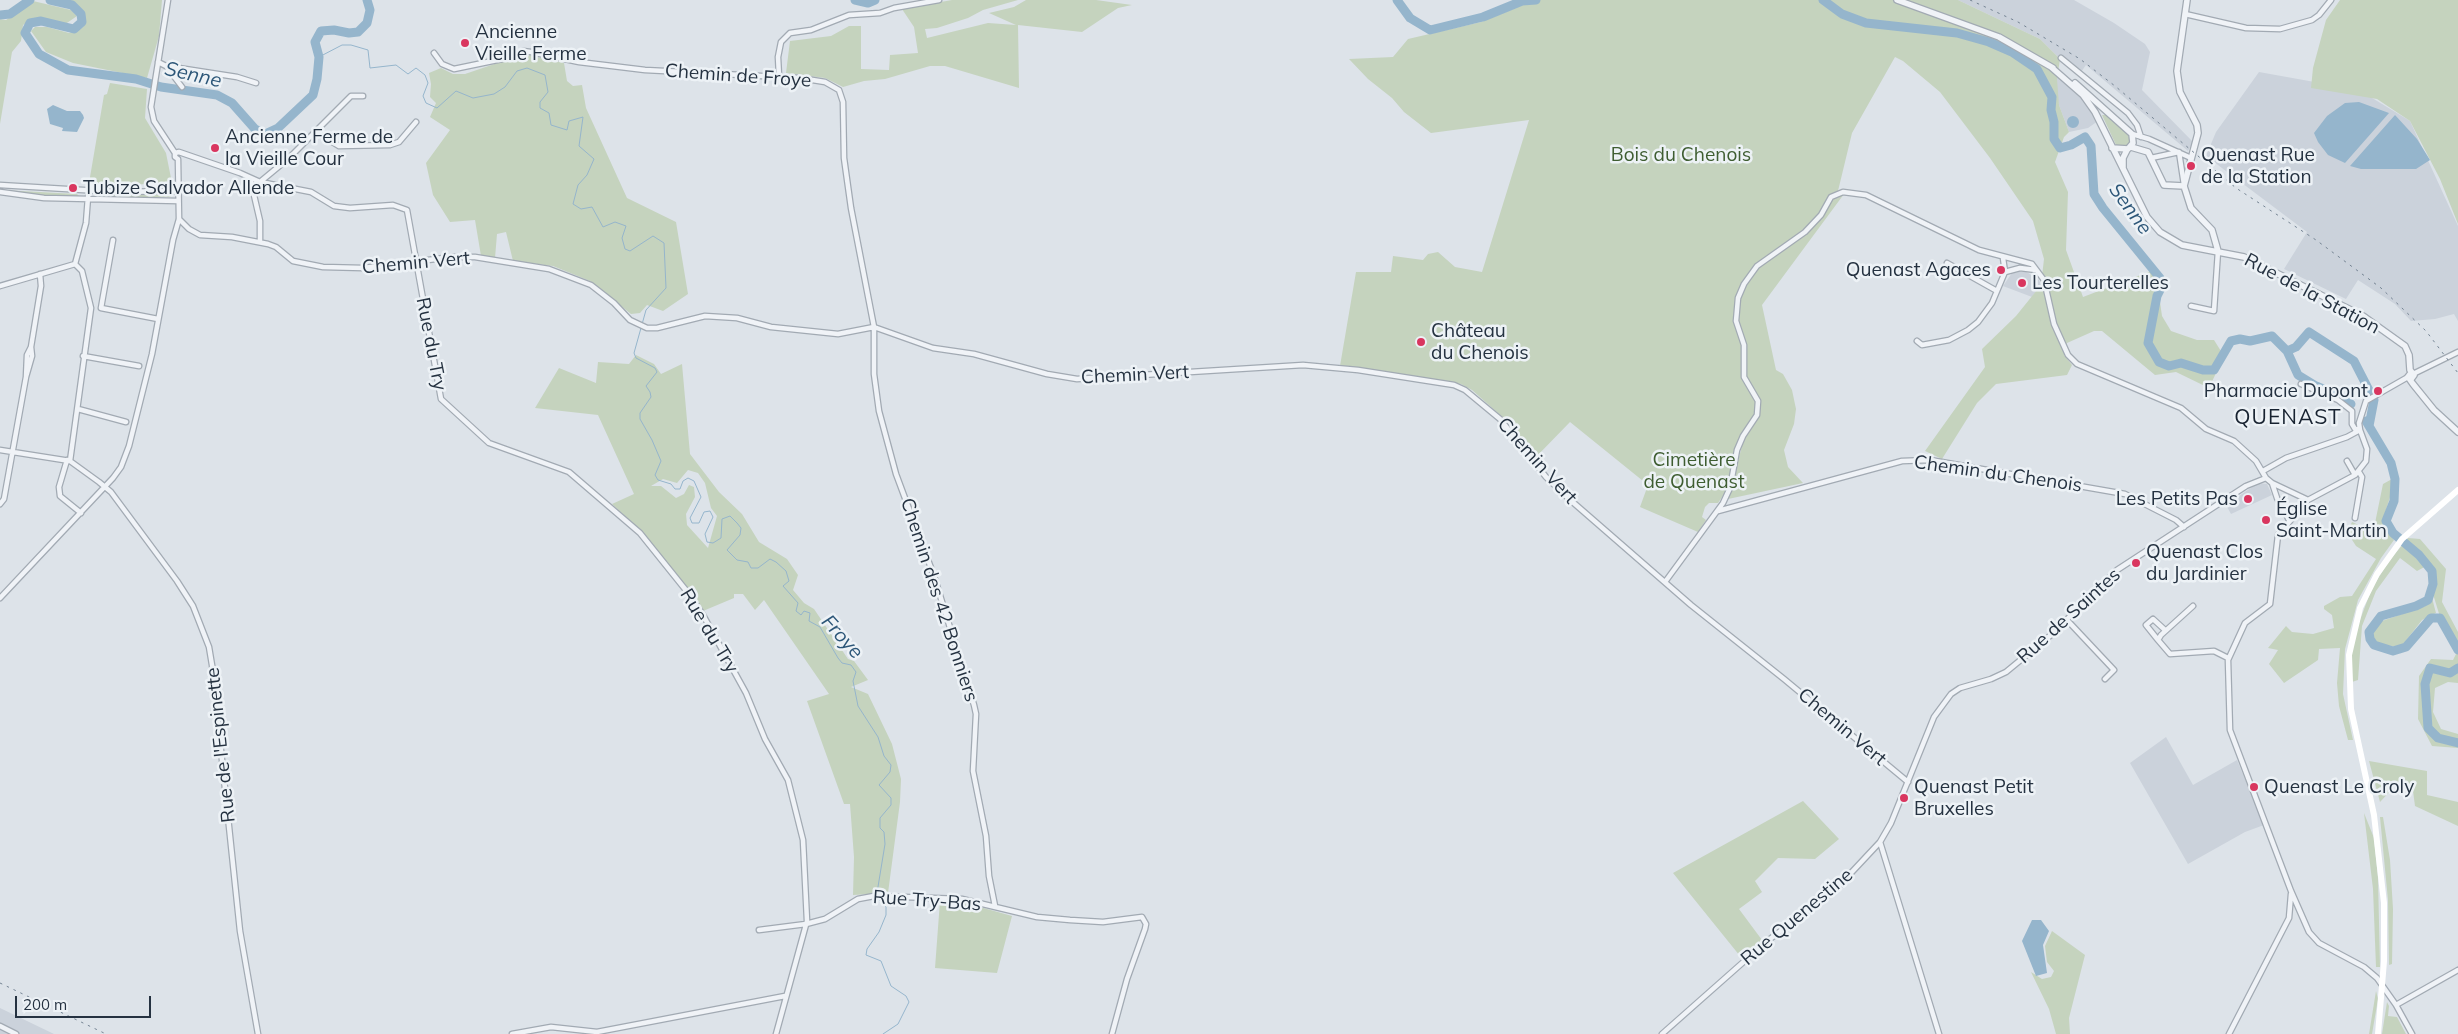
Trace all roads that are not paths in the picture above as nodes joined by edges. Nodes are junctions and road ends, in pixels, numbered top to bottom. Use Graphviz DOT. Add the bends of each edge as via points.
graph roads {
  1 [pos="168,0"];
  2 [pos="939,0"];
  3 [pos="1897,0"];
  4 [pos="2187,0"];
  5 [pos="2331,0"];
  6 [pos="2185,14"];
  7 [pos="434,54"];
  8 [pos="2061,58"];
  9 [pos="158,62"];
  10 [pos="166,66"];
  11 [pos="2051,67"];
  12 [pos="779,76"];
  13 [pos="256,83"];
  14 [pos="182,87"];
  15 [pos="363,96"];
  16 [pos="2108,112"];
  17 [pos="2095,116"];
  18 [pos="416,122"];
  19 [pos="316,132"];
  20 [pos="2132,134"];
  21 [pos="2141,136"];
  22 [pos="2112,148"];
  23 [pos="2129,148"];
  24 [pos="2179,152"];
  25 [pos="180,156"];
  26 [pos="2151,158"];
  27 [pos="2191,158"];
  28 [pos="2124,171"];
  29 [pos="250,178"];
  30 [pos="260,182"];
  31 [pos="0,185"];
  32 [pos="2184,186"];
  33 [pos="89,191"];
  34 [pos="178,191"];
  35 [pos="0,192"];
  36 [pos="88,199"];
  37 [pos="178,201"];
  38 [pos="179,219"];
  39 [pos="189,229"];
  40 [pos="175,230"];
  41 [pos="113,240"];
  42 [pos="260,242"];
  43 [pos="2218,251"];
  44 [pos="2003,258"];
  45 [pos="416,261"];
  46 [pos="1946,263"];
  47 [pos="75,264"];
  48 [pos="2037,270"];
  49 [pos="2005,272"];
  50 [pos="40,274"];
  51 [pos="0,286"];
  52 [pos="1998,291"];
  53 [pos="2191,306"];
  54 [pos="158,319"];
  55 [pos="874,327"];
  56 [pos="1917,341"];
  57 [pos="2458,352"];
  58 [pos="83,356"];
  59 [pos="139,366"];
  60 [pos="2411,376"];
  61 [pos="2301,384"];
  62 [pos="78,409"];
  63 [pos="126,422"];
  64 [pos="2360,430"];
  65 [pos="2458,432"];
  66 [pos="0,450"];
  67 [pos="13,452"];
  68 [pos="69,460"];
  69 [pos="2347,461"];
  70 [pos="2263,471"];
  71 [pos="2357,474"];
  72 [pos="2266,478"];
  73 [pos="2272,483"];
  74 [pos="104,487"];
  75 [pos="2458,490"];
  76 [pos="2308,500"];
  77 [pos="0,504"];
  78 [pos="1718,511"];
  79 [pos="81,513"];
  80 [pos="2355,518"];
  81 [pos="2289,520"];
  82 [pos="2184,527"];
  83 [pos="1664,582"];
  84 [pos="0,598"];
  85 [pos="2194,606"];
  86 [pos="2067,620"];
  87 [pos="2165,630"];
  88 [pos="2158,640"];
  89 [pos="2228,658"];
  90 [pos="2105,679"];
  91 [pos="1908,782"];
  92 [pos="1880,842"];
  93 [pos="2291,890"];
  94 [pos="995,906"];
  95 [pos="806,924"];
  96 [pos="759,930"];
  97 [pos="2458,970"];
  98 [pos="2383,985"];
  99 [pos="785,996"];
  100 [pos="2396,1005"];
  101 [pos="0,1026"];
  102 [pos="590,1033"];
  103 [pos="16,1034"];
  104 [pos="258,1034"];
  105 [pos="512,1034"];
  106 [pos="776,1034"];
  107 [pos="1112,1034"];
  108 [pos="1662,1034"];
  109 [pos="1939,1034"];
  110 [pos="2229,1034"];
  111 [pos="2378,1034"];
  112 [pos="2412,1034"];
  1 -- 9 [label="street"];
  2 -- 12 [label="street" via="880,13 849,15 811,30 790,33 781,42"];
  3 -- 11 [label="street" via="2000,37"];
  4 -- 6 [label="street"];
  5 -- 6 [label="street" via="2312,20 2280,29 2246,28"];
  6 -- 27 [label="street" via="2177,71 2180,92 2197,125"];
  7 -- 12 [label="street, Chemin de Froye" via="442,64 454,69 523,52 645,70"];
  8 -- 21 [label="street" via="2128,113"];
  9 -- 10 [label="street"];
  9 -- 25 [label="street" via="152,92 154,120 175,157"];
  10 -- 13 [label="street"];
  10 -- 14 [label="street"];
  11 -- 16 [label="street"];
  11 -- 17 [label="street, Rue de la Station" via="2083,96"];
  12 -- 55 [label="street, Chemin de Froye" via="825,82 841,94 850,208"];
  15 -- 19 [label="street" via="352,96"];
  16 -- 17 [label="street" via="2101,111"];
  16 -- 20 [label="street"];
  17 -- 22 [label="street, Rue de la Station"];
  18 -- 19 [label="street" via="400,142 390,145 339,146"];
  19 -- 30 [label="street"];
  20 -- 21 [label="street"];
  20 -- 23 [label="street"];
  21 -- 24 [label="street"];
  22 -- 23 [label="street"];
  22 -- 28 [label="street, Rue de la Station"];
  23 -- 26 [label="street" via="2145,150"];
  23 -- 28 [label="street" via="2124,158"];
  24 -- 26 [label="street"];
  24 -- 27 [label="street"];
  24 -- 32 [label="street"];
  25 -- 29 [label="street, Rue du Try"];
  25 -- 34 [label="street"];
  26 -- 32 [label="street" via="2164,185"];
  27 -- 32 [label="street"];
  28 -- 43 [label="street, Rue de la Station" via="2147,217 2160,232 2182,245"];
  29 -- 30 [label="street, Rue du Try"];
  29 -- 42 [label="street" via="260,221"];
  30 -- 45 [label="street, Rue du Try" via="311,192 334,206 393,205 407,210"];
  31 -- 33 [label="street"];
  32 -- 43 [label="street" via="2191,208 2212,230"];
  33 -- 34 [label="street"];
  33 -- 36 [label="street"];
  34 -- 37 [label="street"];
  35 -- 36 [label="street"];
  36 -- 37 [label="street"];
  36 -- 47 [label="street" via="84,232"];
  37 -- 38 [label="street"];
  38 -- 39 [label="street, Chemin Vert"];
  38 -- 40 [label="street"];
  39 -- 40 [label="street, Chemin Vert"];
  39 -- 42 [label="street, Chemin Vert" via="200,235"];
  40 -- 54 [label="street"];
  41 -- 54 [label="street" via="102,308"];
  42 -- 45 [label="street, Chemin Vert" via="276,247 293,261 323,267 363,268"];
  43 -- 53 [label="street" via="2214,311"];
  43 -- 60 [label="street, Rue de la Station" via="2244,257 2363,316 2405,346"];
  44 -- 48 [label="street" via="2023,260"];
  44 -- 49 [label="street"];
  44 -- 78 [label="street" via="1979,250 1866,195 1843,192 1834,195 1805,232 1757,266 1738,298 1736,312 1744,345 1744,377 1758,401 1758,409 1737,450 1728,495"];
  45 -- 55 [label="street, Chemin Vert" via="475,257 548,269 591,285 630,320 647,328 705,316 838,334"];
  45 -- 95 [label="street, Rue du Try" via="441,399 489,443 569,472 640,533 703,615 746,693 788,780 804,849"];
  46 -- 52 [label="street"];
  47 -- 50 [label="street"];
  47 -- 58 [label="street" via="82,271 91,308"];
  48 -- 49 [label="street" via="2020,268"];
  48 -- 70 [label="street" via="2046,285 2054,324 2068,355 2077,364 2181,408 2206,430 2234,441"];
  49 -- 52 [label="street"];
  50 -- 51 [label="street"];
  50 -- 67 [label="street" via="41,286"];
  52 -- 56 [label="street" via="1986,314 1968,330 1934,344 1922,345"];
  54 -- 74 [label="street" via="126,456"];
  55 -- 83 [label="street, Chemin Vert" via="933,348 974,354 1076,379 1303,365 1454,385 1465,390 1500,419 1556,487"];
  55 -- 94 [label="street, Chemin des 42 Bonniers" via="875,386 885,438 934,576 976,714 973,771"];
  57 -- 60 [label="street"];
  58 -- 59 [label="street"];
  58 -- 62 [label="street"];
  60 -- 64 [label="street" via="2365,403"];
  60 -- 65 [label="street" via="2434,410"];
  61 -- 64 [label="street" via="2338,400 2352,411 2352,424"];
  62 -- 63 [label="street"];
  62 -- 68 [label="street"];
  64 -- 70 [label="street" via="2286,458"];
  64 -- 71 [label="street" via="2367,449 2366,463"];
  66 -- 67 [label="street"];
  67 -- 68 [label="street"];
  67 -- 77 [label="street" via="4,499"];
  68 -- 74 [label="street, Rue de l'Espinette"];
  68 -- 79 [label="street" via="60,496"];
  69 -- 71 [label="street"];
  70 -- 72 [label="street"];
  71 -- 76 [label="street"];
  71 -- 80 [label="street" via="2362,476"];
  72 -- 73 [label="street"];
  72 -- 82 [label="street, Rue de Saintes" via="2246,486"];
  73 -- 76 [label="street"];
  73 -- 81 [label="street"];
  74 -- 79 [label="street"];
  74 -- 104 [label="street, Rue de l'Espinette" via="182,588 193,606 209,647 240,931"];
  75 -- 98 [label="main road" via="2400,542 2377,574 2363,603 2352,640 2349,666 2351,709 2378,841 2384,903"];
  76 -- 81 [label="street"];
  78 -- 82 [label="street, Chemin du Chenois" via="1902,461 1930,460 2125,494"];
  78 -- 83 [label="street"];
  79 -- 84 [label="street"];
  81 -- 89 [label="street" via="2278,535 2270,604 2245,622"];
  82 -- 86 [label="street, Rue de Saintes" via="2117,570"];
  83 -- 91 [label="street, Chemin Vert"];
  85 -- 87 [label="street"];
  86 -- 90 [label="street" via="2114,670"];
  86 -- 91 [label="street, Rue de Saintes" via="2006,672 1991,680 1960,688 1946,698 1934,717"];
  87 -- 88 [label="street"];
  87 -- 88 [label="street" via="2153,619 2146,625"];
  88 -- 89 [label="street" via="2170,654 2214,652"];
  89 -- 93 [label="street" via="2230,730"];
  91 -- 92 [label="street, Rue Quenestine"];
  92 -- 108 [label="street, Rue Quenestine" via="1836,889 1766,942"];
  92 -- 109 [label="street"];
  93 -- 98 [label="street" via="2313,938 2364,967"];
  93 -- 110 [label="street" via="2289,918"];
  94 -- 95 [label="street, Rue Try-Bas" via="950,898 863,897 825,919"];
  94 -- 107 [label="street, Rue Try-Bas" via="1061,920 1144,919 1145,930"];
  95 -- 96 [label="street, Rue Try-Bas"];
  95 -- 99 [label="street"];
  97 -- 100 [label="street"];
  98 -- 100 [label="street"];
  98 -- 111 [label="main road"];
  99 -- 102 [label="street"];
  99 -- 106 [label="street"];
  100 -- 112 [label="street"];
  101 -- 103 [label="street"];
  102 -- 105 [label="street" via="551,1027"];
}
